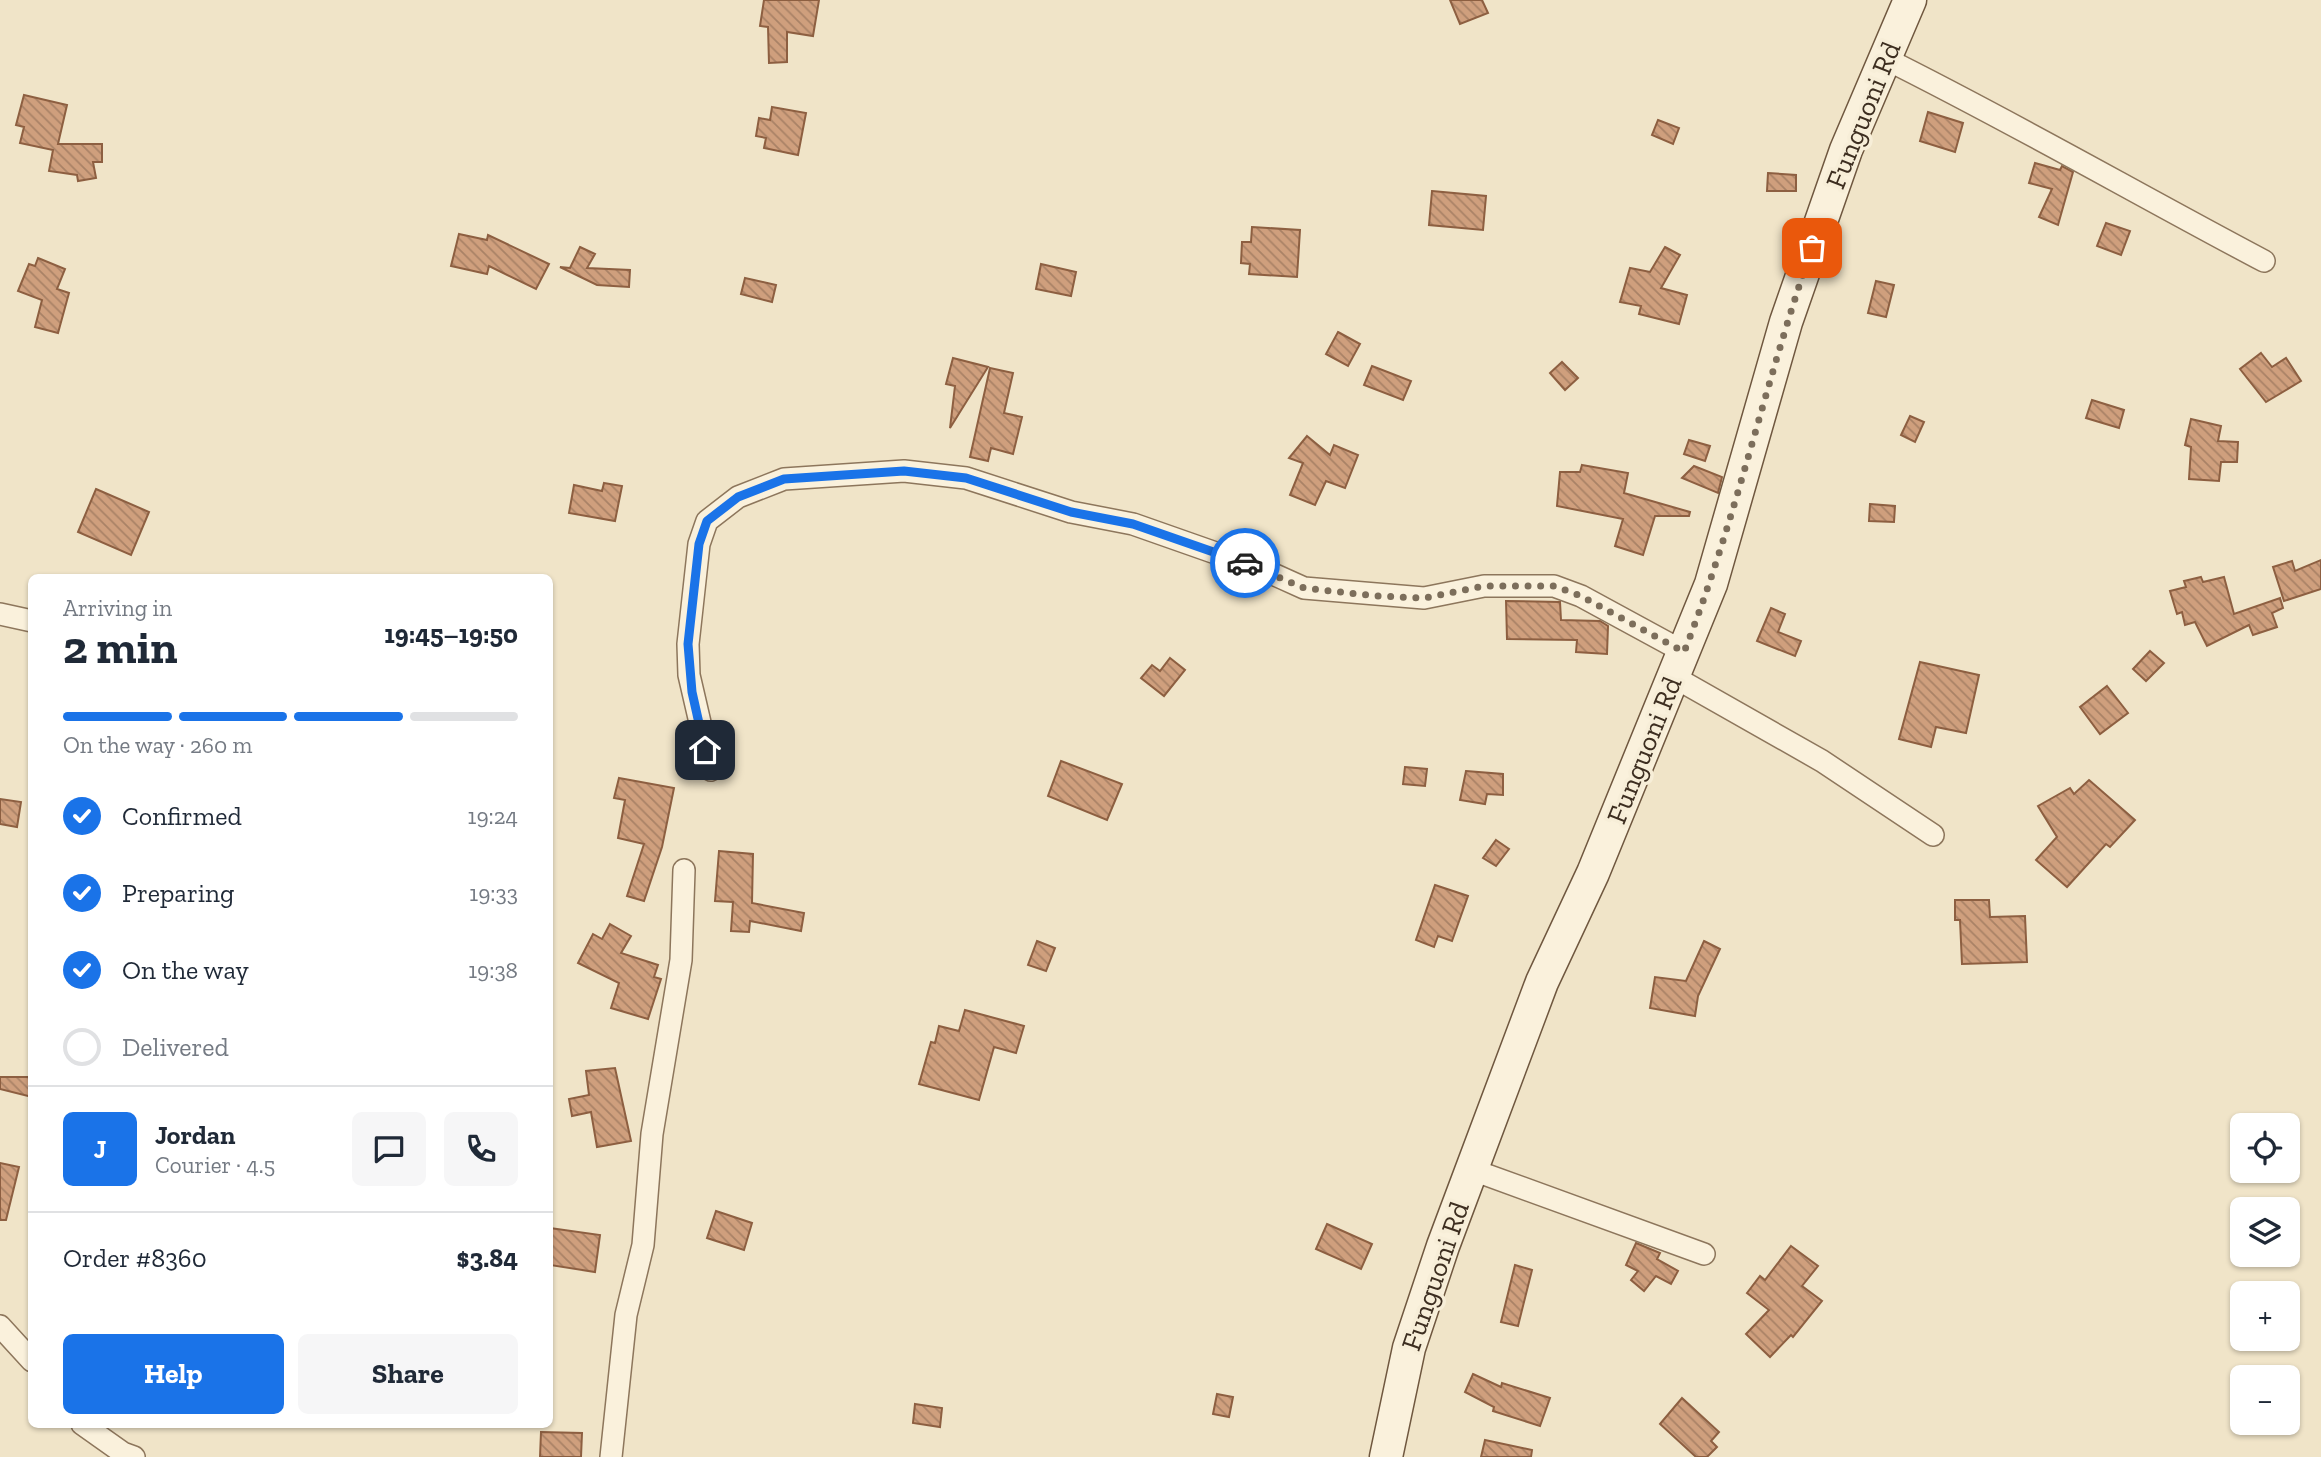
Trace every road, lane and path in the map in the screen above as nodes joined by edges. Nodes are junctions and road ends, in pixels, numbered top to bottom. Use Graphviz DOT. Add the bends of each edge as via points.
graph roads {
  1 [pos="1910,0"];
  2 [pos="1884,58"];
  3 [pos="2264,261"];
  4 [pos="0,614"];
  5 [pos="28,620"];
  6 [pos="1679,665"];
  7 [pos="711,770"];
  8 [pos="1933,835"];
  9 [pos="684,870"];
  10 [pos="1473,1170"];
  11 [pos="1704,1254"];
  12 [pos="0,1326"];
  13 [pos="28,1357"];
  14 [pos="88,1428"];
  15 [pos="134,1457"];
  16 [pos="611,1457"];
  17 [pos="1386,1457"];
  1 -- 2 [label="street, Funguoni Rd"];
  2 -- 3 [label="street" via="1995,113"];
  2 -- 6 [label="street, Funguoni Rd" via="1846,150 1786,322 1711,584"];
  4 -- 5 [label="street"];
  6 -- 7 [label="street" via="1581,596 1554,586 1484,586 1424,598 1304,588 1264,569 1133,524 1071,512 966,478 904,471 784,479 738,497 707,521 699,544 688,644 690,675"];
  6 -- 8 [label="street"];
  6 -- 10 [label="street, Funguoni Rd" via="1593,873 1542,982"];
  9 -- 16 [label="street" via="681,960 652,1134 642,1245 626,1315"];
  10 -- 11 [label="street"];
  10 -- 17 [label="street, Funguoni Rd" via="1409,1348"];
  12 -- 13 [label="street"];
  14 -- 15 [label="street"];
}
